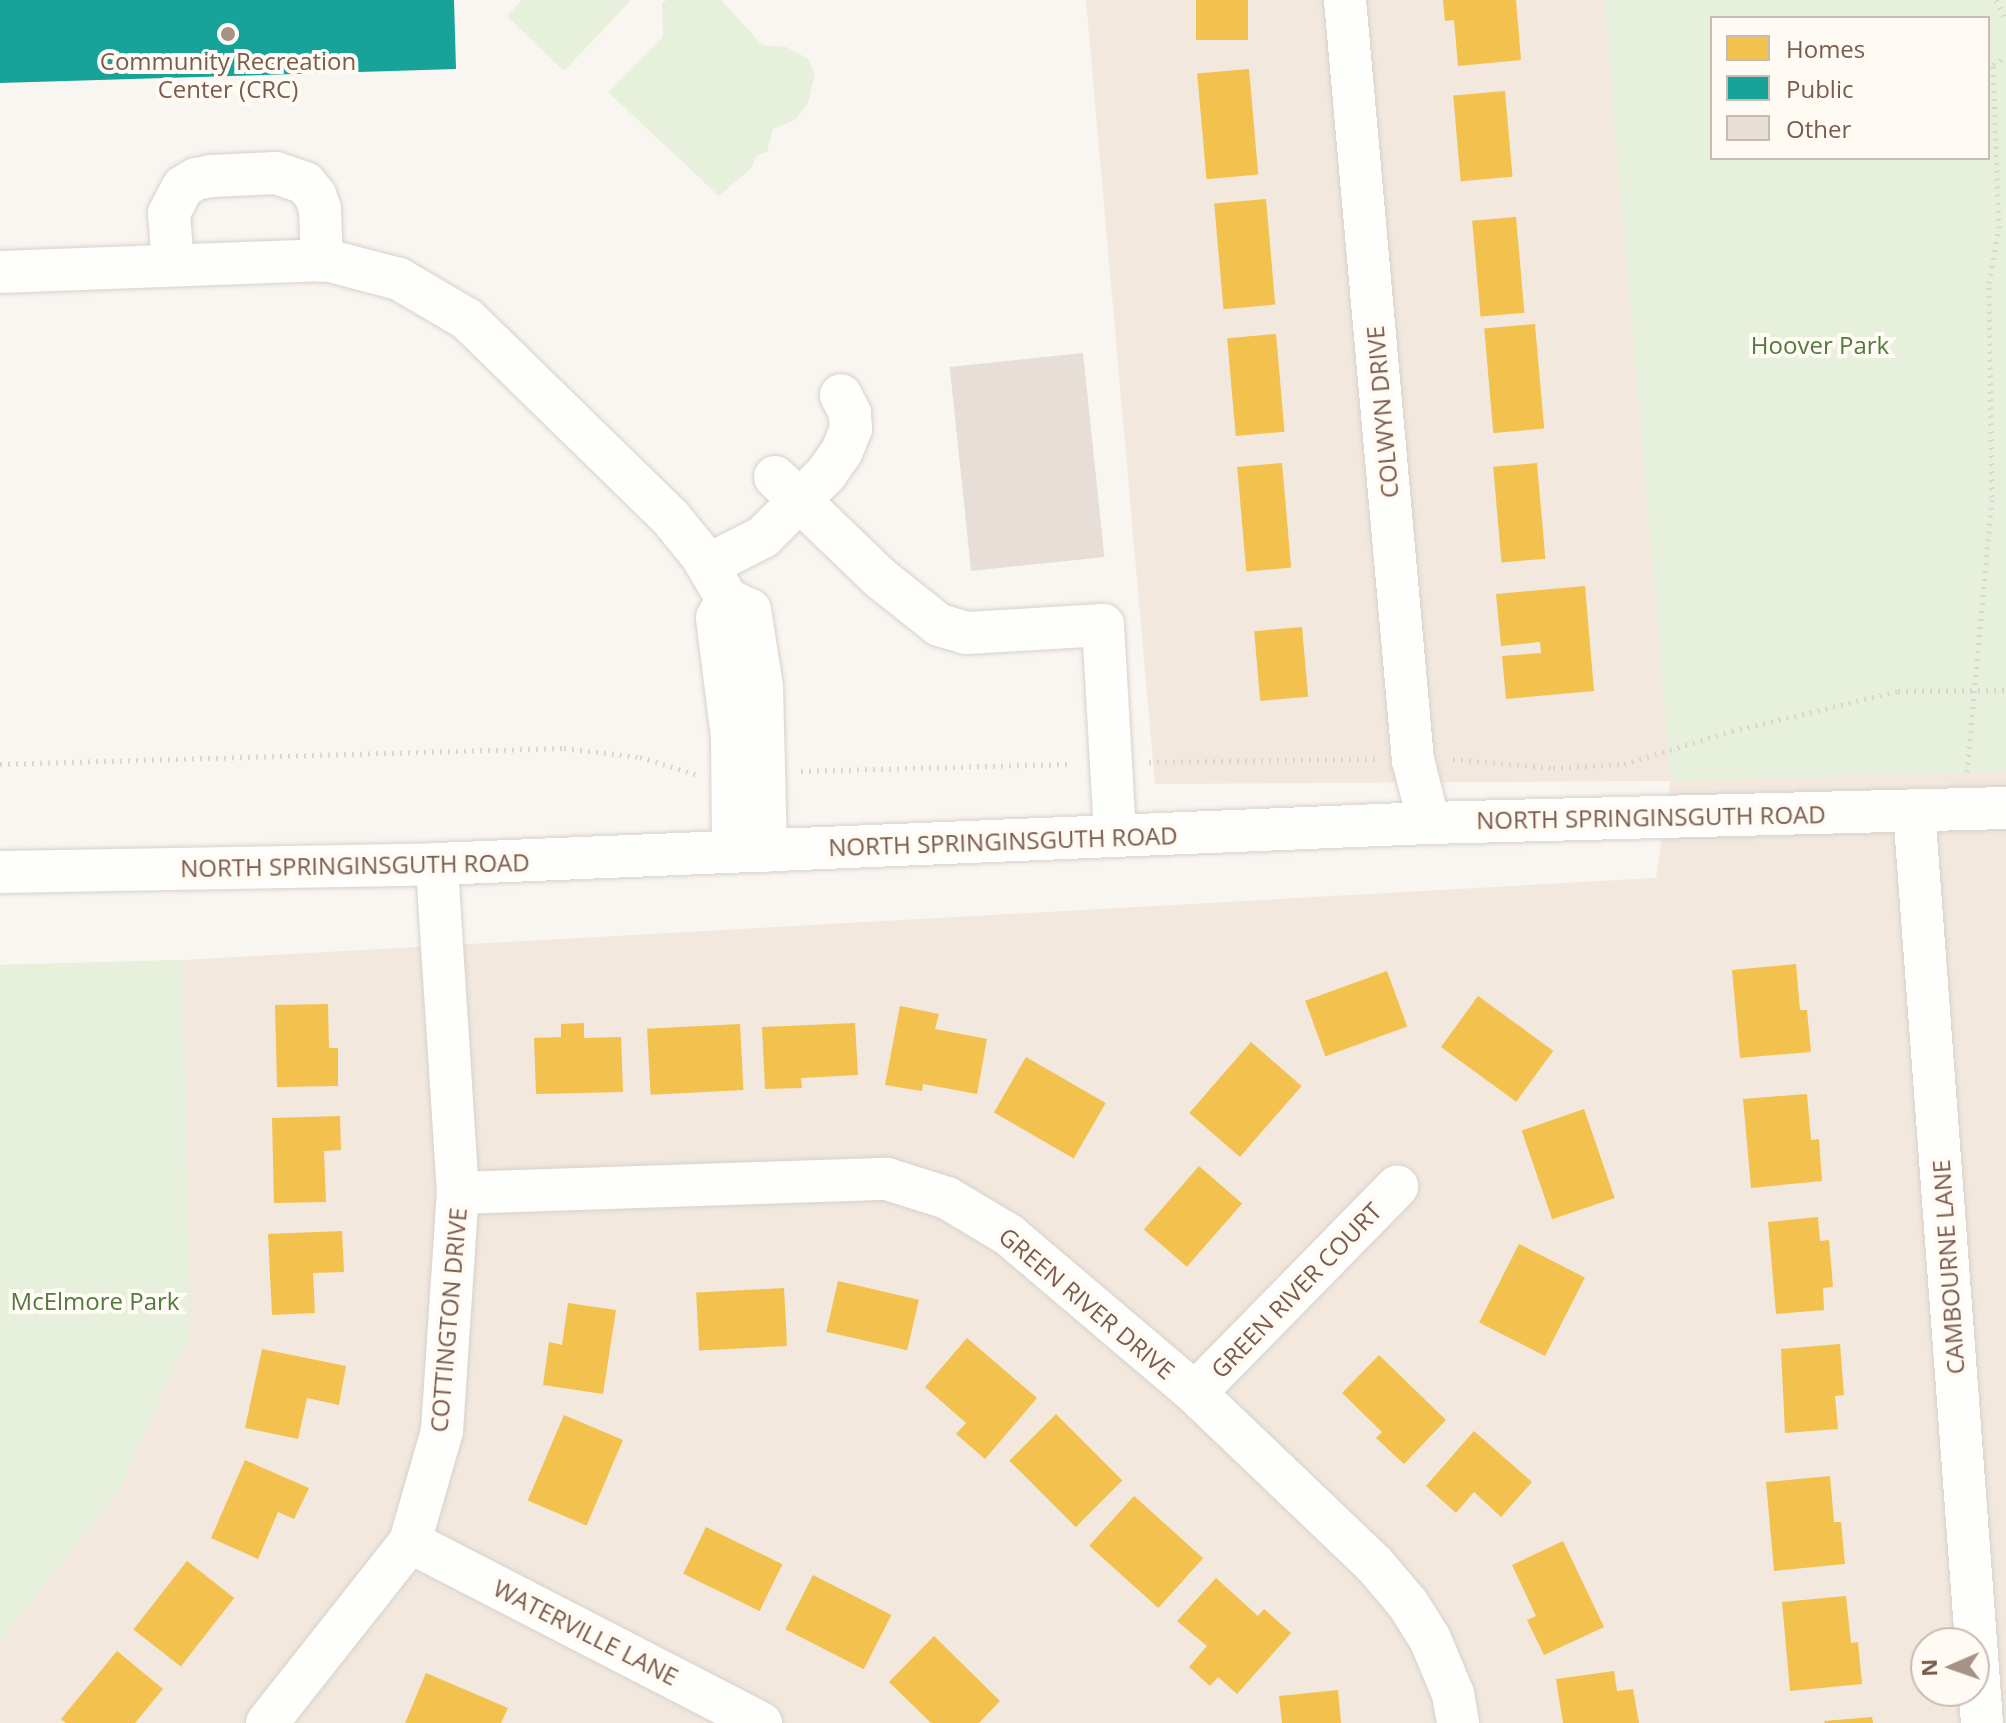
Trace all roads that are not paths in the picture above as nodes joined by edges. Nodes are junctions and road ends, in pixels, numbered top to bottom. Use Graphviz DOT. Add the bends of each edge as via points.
graph roads {
  1 [pos="1345,0"];
  2 [pos="322,261"];
  3 [pos="173,265"];
  4 [pos="0,272"];
  5 [pos="841,395"];
  6 [pos="787,490"];
  7 [pos="717,582"];
  8 [pos="1986,808"];
  9 [pos="1914,810"];
  10 [pos="1429,823"];
  11 [pos="1115,836"];
  12 [pos="750,851"];
  13 [pos="437,864"];
  14 [pos="0,872"];
  15 [pos="1397,1187"];
  16 [pos="458,1193"];
  17 [pos="1195,1393"];
  18 [pos="410,1542"];
  19 [pos="267,1723"];
  20 [pos="761,1723"];
  21 [pos="1458,1723"];
  22 [pos="1982,1723"];
  1 -- 10 [label="street, COLWYN DRIVE" via="1413,760"];
  2 -- 3 [label="street"];
  2 -- 3 [label="street" via="315,195 305,183 276,173 211,176 183,187 169,213"];
  2 -- 7 [label="street" via="399,279 467,319 670,517"];
  3 -- 4 [label="street"];
  5 -- 6 [label="street" via="851,429 842,451"];
  6 -- 7 [label="street" via="763,537"];
  6 -- 11 [label="street" via="889,586 939,625 967,633 1103,625"];
  7 -- 12 [label="street" via="750,610 762,687 748,772"];
  8 -- 9 [label="street, NORTH SPRINGINSGUTH ROAD"];
  9 -- 10 [label="street, NORTH SPRINGINSGUTH ROAD"];
  9 -- 22 [label="street, CAMBOURNE LANE"];
  10 -- 11 [label="street, NORTH SPRINGINSGUTH ROAD"];
  11 -- 12 [label="street, NORTH SPRINGINSGUTH ROAD"];
  12 -- 13 [label="street, NORTH SPRINGINSGUTH ROAD"];
  13 -- 14 [label="street, NORTH SPRINGINSGUTH ROAD"];
  13 -- 16 [label="street, COTTINGTON DRIVE"];
  15 -- 17 [label="street, GREEN RIVER COURT"];
  16 -- 17 [label="street, GREEN RIVER DRIVE" via="887,1179 947,1198 1009,1235"];
  16 -- 18 [label="street, COTTINGTON DRIVE" via="442,1431"];
  17 -- 21 [label="street, GREEN RIVER DRIVE" via="1375,1565 1408,1604 1430,1639 1453,1694"];
  18 -- 19 [label="street, COTTINGTON DRIVE"];
  18 -- 20 [label="street, WATERVILLE LANE"];
}
